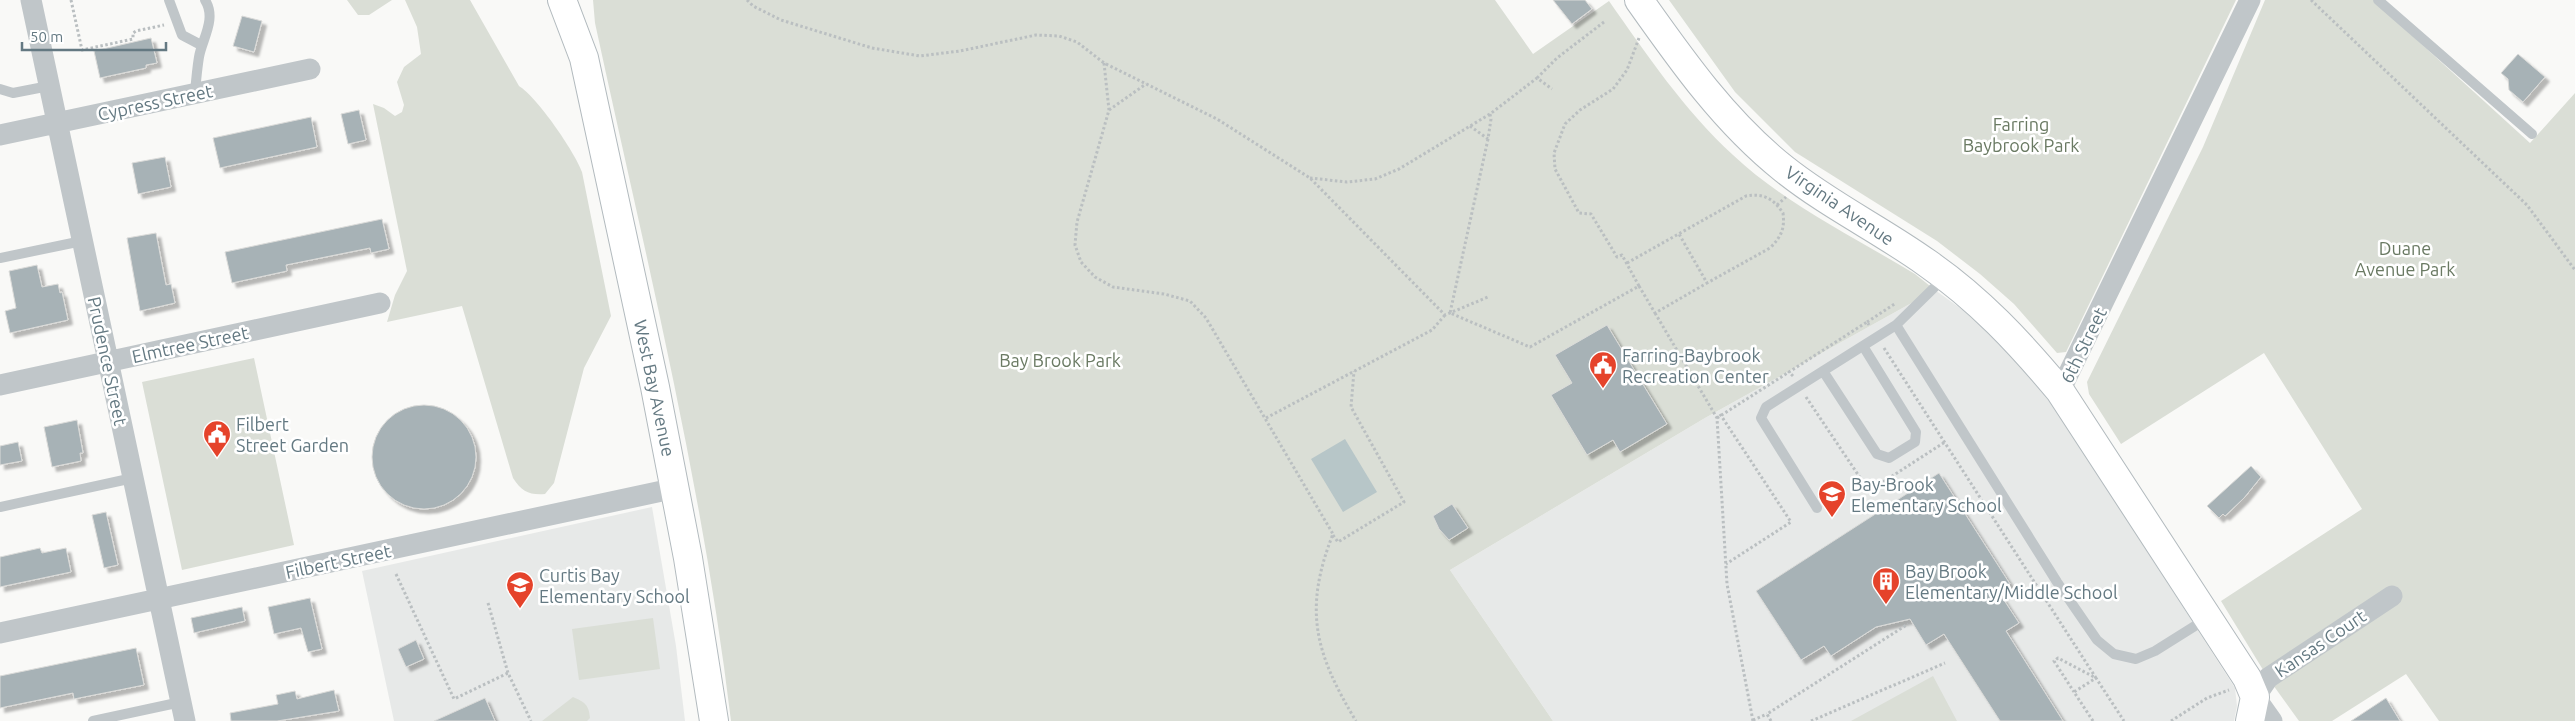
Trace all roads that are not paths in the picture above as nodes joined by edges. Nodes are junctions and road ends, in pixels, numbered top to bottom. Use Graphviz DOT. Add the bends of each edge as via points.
graph roads {
  1 [pos="31,0"];
  2 [pos="169,0"];
  3 [pos="205,0"];
  4 [pos="562,0"];
  5 [pos="581,0"];
  6 [pos="1639,0"];
  7 [pos="2250,0"];
  8 [pos="2378,0"];
  9 [pos="201,46"];
  10 [pos="584,58"];
  11 [pos="310,69"];
  12 [pos="49,86"];
  13 [pos="0,88"];
  14 [pos="195,93"];
  15 [pos="57,122"];
  16 [pos="2532,134"];
  17 [pos="0,135"];
  18 [pos="82,241"];
  19 [pos="0,258"];
  20 [pos="1945,276"];
  21 [pos="380,303"];
  22 [pos="1896,325"];
  23 [pos="1863,346"];
  24 [pos="108,362"];
  25 [pos="1823,371"];
  26 [pos="0,385"];
  27 [pos="2060,391"];
  28 [pos="133,478"];
  29 [pos="676,488"];
  30 [pos="0,507"];
  31 [pos="1817,508"];
  32 [pos="2392,596"];
  33 [pos="159,599"];
  34 [pos="2208,618"];
  35 [pos="0,634"];
  36 [pos="2245,702"];
  37 [pos="183,712"];
  38 [pos="93,721"];
  39 [pos="714,721"];
  40 [pos="2272,721"];
  1 -- 12 [label="street, Prudence Street"];
  2 -- 9 [label="lane" via="182,35"];
  3 -- 9 [label="lane" via="209,5 210,18"];
  4 -- 10 [label="street, West Bay Avenue"];
  5 -- 10 [label="street, West Bay Avenue"];
  6 -- 20 [label="street, Virginia Avenue" via="1718,106 1748,137 1817,194"];
  7 -- 27 [label="street, 6th Street"];
  8 -- 16 [label="lane"];
  9 -- 14 [label="lane"];
  10 -- 29 [label="street, West Bay Avenue"];
  11 -- 14 [label="street, Cypress Street"];
  12 -- 13 [label="lane" via="13,93"];
  12 -- 15 [label="street, Prudence Street"];
  14 -- 15 [label="street, Cypress Street"];
  15 -- 17 [label="street, Cypress Street"];
  15 -- 18 [label="street, Prudence Street"];
  18 -- 19 [label="lane"];
  18 -- 24 [label="street, Prudence Street"];
  20 -- 22 [label="lane"];
  20 -- 27 [label="street, Virginia Avenue" via="1997,319"];
  21 -- 24 [label="street, Elmtree Street"];
  22 -- 23 [label="lane"];
  22 -- 34 [label="lane" via="2057,582 2097,640 2114,654 2136,659"];
  23 -- 25 [label="lane"];
  23 -- 25 [label="lane" via="1916,432 1915,442 1889,458 1877,454"];
  24 -- 26 [label="street, Elmtree Street"];
  24 -- 28 [label="street, Prudence Street"];
  25 -- 31 [label="lane" via="1766,407 1761,418"];
  27 -- 34 [label="street, 6th Street"];
  28 -- 30 [label="lane"];
  28 -- 33 [label="street, Prudence Street"];
  29 -- 33 [label="street, Filbert Street"];
  29 -- 39 [label="street, West Bay Avenue"];
  32 -- 36 [label="street, Kansas Court" via="2268,678"];
  33 -- 35 [label="street, Filbert Street"];
  33 -- 37 [label="street, Prudence Street"];
  34 -- 36 [label="street, 6th Street" via="2247,678"];
  36 -- 40 [label="street, 6th Street"];
  37 -- 38 [label="lane"];
}
